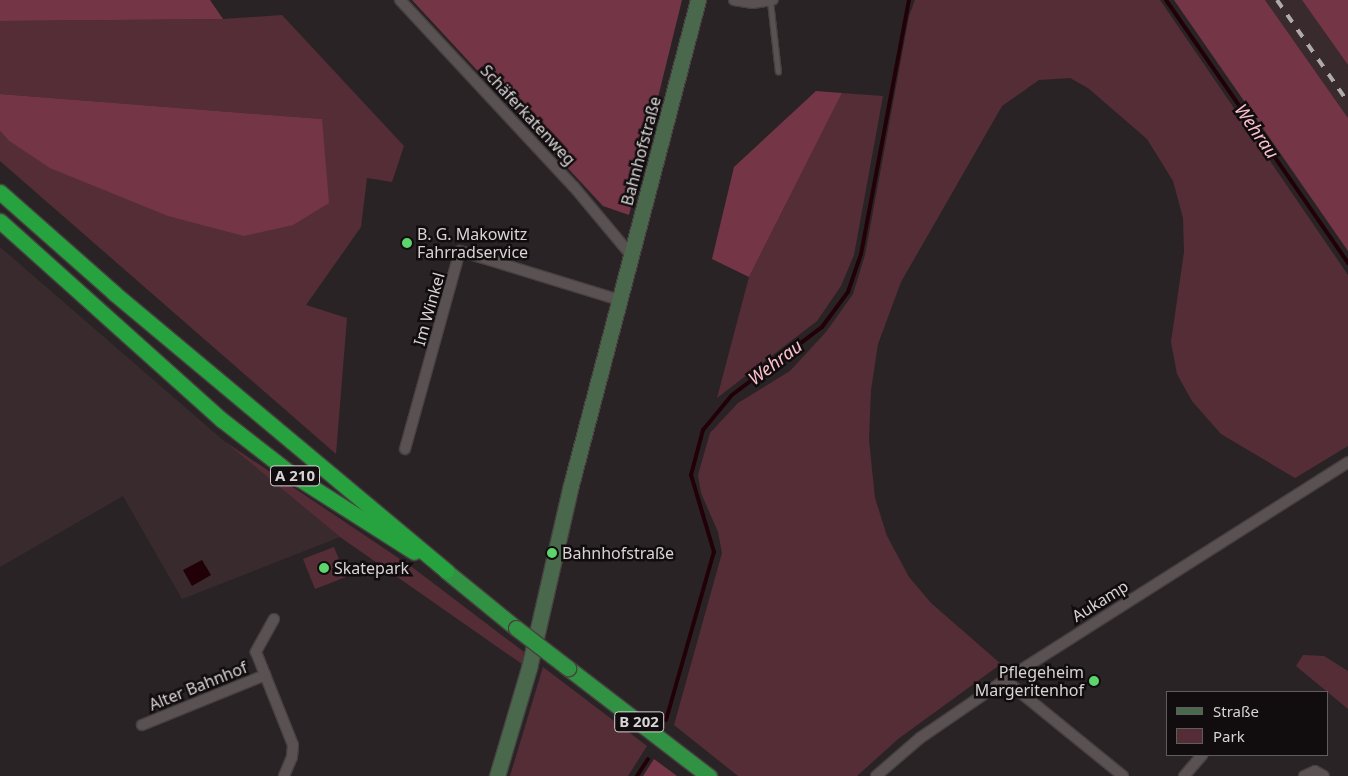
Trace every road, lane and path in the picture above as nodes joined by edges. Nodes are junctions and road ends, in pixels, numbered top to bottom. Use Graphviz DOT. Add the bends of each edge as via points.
graph roads {
  1 [pos="400,0"];
  2 [pos="698,0"];
  3 [pos="734,0"];
  4 [pos="771,1"];
  5 [pos="778,72"];
  6 [pos="0,192"];
  7 [pos="0,221"];
  8 [pos="630,254"];
  9 [pos="619,300"];
  10 [pos="405,450"];
  11 [pos="1348,462"];
  12 [pos="446,571"];
  13 [pos="274,619"];
  14 [pos="266,675"];
  15 [pos="1005,680"];
  16 [pos="142,725"];
  17 [pos="1201,756"];
  18 [pos="284,776"];
  19 [pos="497,776"];
  20 [pos="709,776"];
  21 [pos="876,776"];
  22 [pos="1123,776"];
  23 [pos="1184,776"];
  24 [pos="1304,776"];
  25 [pos="1324,776"];
  1 -- 8 [label="street, Schäferkatenweg" via="574,187"];
  2 -- 8 [label="main road, Bahnhofstraße"];
  3 -- 4 [label="street" via="753,4"];
  4 -- 5 [label="lane"];
  6 -- 12 [label="highway, A 210" via="114,293"];
  7 -- 12 [label="highway, A 210" via="222,420 290,473 358,519"];
  8 -- 9 [label="main road, Bahnhofstraße"];
  9 -- 10 [label="street, Im Winkel" via="460,251"];
  9 -- 19 [label="main road, Bahnhofstraße" via="529,668"];
  11 -- 15 [label="street, Aukamp"];
  12 -- 20 [label="highway, B 202, bridge"];
  13 -- 14 [label="street, Alter Bahnhof" via="256,652"];
  14 -- 16 [label="street, Alter Bahnhof"];
  14 -- 18 [label="street, Alter Bahnhof" via="292,745 292,757"];
  15 -- 21 [label="street, Aukamp" via="920,738"];
  15 -- 22 [label="street"];
  17 -- 23 [label="street"];
  24 -- 25 [label="street" via="1315,771"];
}
